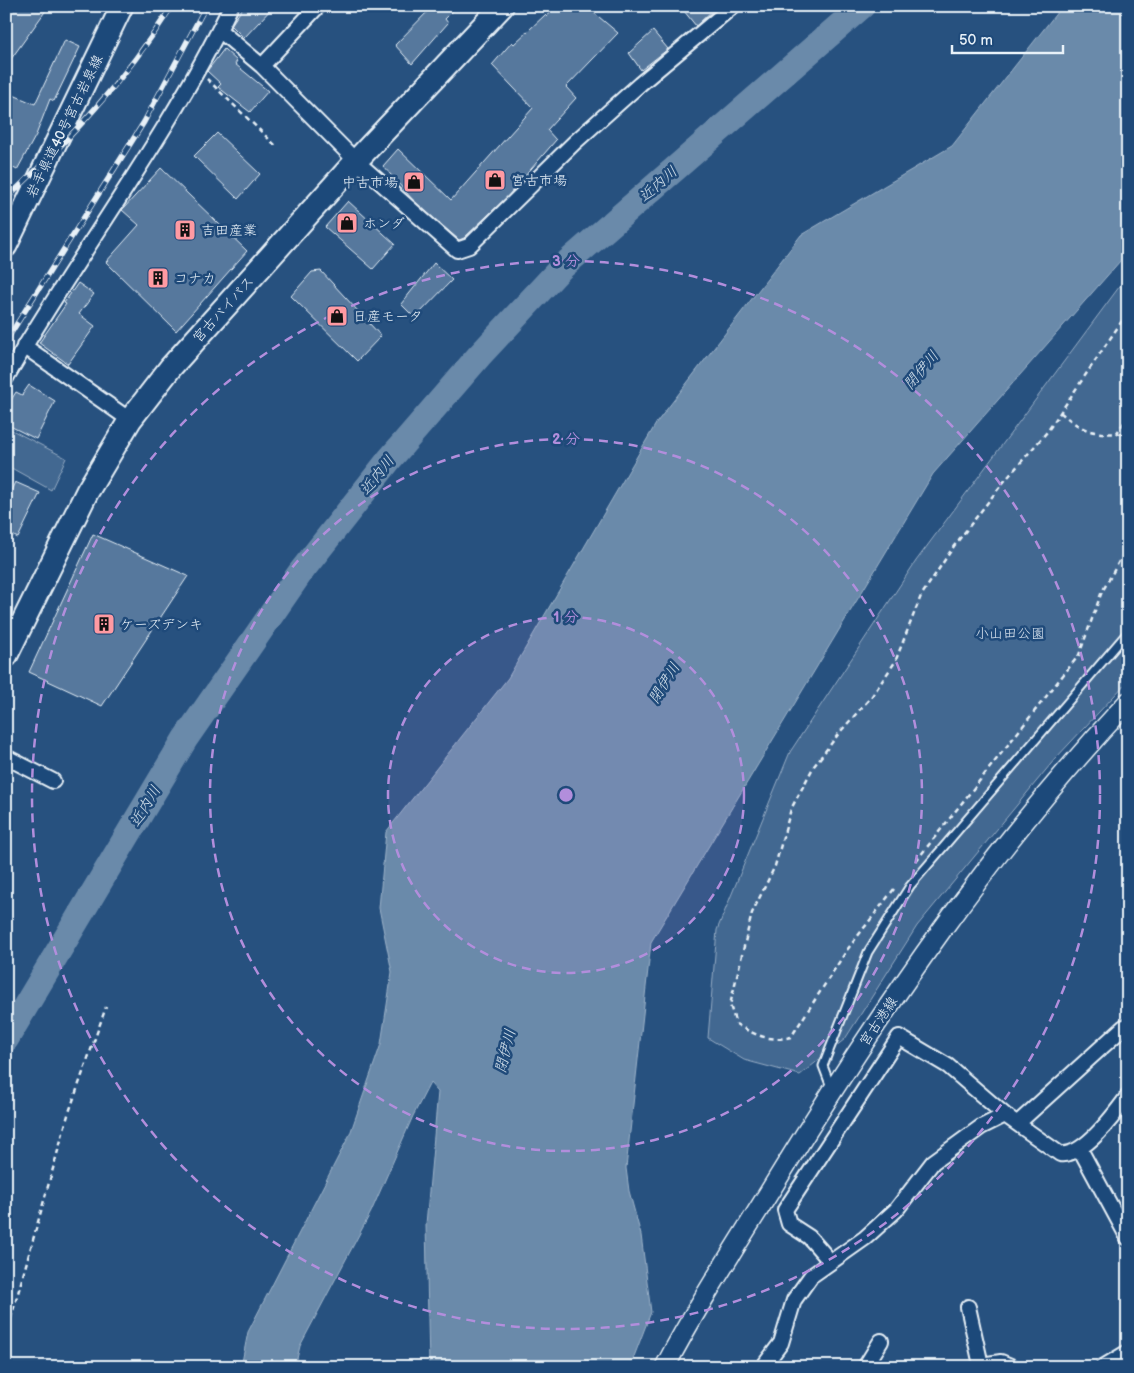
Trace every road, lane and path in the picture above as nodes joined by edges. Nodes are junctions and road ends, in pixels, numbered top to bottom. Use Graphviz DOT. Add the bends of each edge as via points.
graph roads {
  1 [pos="122,6"];
  2 [pos="231,6"];
  3 [pos="318,6"];
  4 [pos="502,6"];
  5 [pos="733,6"];
  6 [pos="220,30"];
  7 [pos="262,66"];
  8 [pos="198,71"];
  9 [pos="276,146"];
  10 [pos="356,161"];
  11 [pos="6,246"];
  12 [pos="1128,312"];
  13 [pos="24,346"];
  14 [pos="6,378"];
  15 [pos="1060,412"];
  16 [pos="1128,417"];
  17 [pos="130,420"];
  18 [pos="1116,434"];
  19 [pos="1128,434"];
  20 [pos="1128,545"];
  21 [pos="1128,632"];
  22 [pos="6,656"];
  23 [pos="1128,702"];
  24 [pos="6,757"];
  25 [pos="53,781"];
  26 [pos="914,863"];
  27 [pos="896,886"];
  28 [pos="106,1007"];
  29 [pos="1124,1027"];
  30 [pos="832,1090"];
  31 [pos="1128,1096"];
  32 [pos="1005,1115"];
  33 [pos="1018,1123"];
  34 [pos="1080,1148"];
  35 [pos="1128,1238"];
  36 [pos="831,1262"];
  37 [pos="968,1307"];
  38 [pos="6,1336"];
  39 [pos="881,1342"];
  40 [pos="1128,1352"];
  41 [pos="666,1367"];
  42 [pos="763,1367"];
  43 [pos="865,1367"];
  44 [pos="1013,1367"];
  45 [pos="1103,1367"];
  1 -- 11 [label="main road, 岩手県道40号宮古岩泉線"];
  2 -- 6 [label="street"];
  3 -- 7 [label="street"];
  4 -- 10 [label="highway, 宮古バイパス"];
  5 -- 10 [label="street" via="574,142 469,246 457,250"];
  6 -- 7 [label="street"];
  6 -- 8 [label="street"];
  7 -- 10 [label="street"];
  8 -- 9 [label="path"];
  8 -- 13 [label="street"];
  10 -- 17 [label="highway, 宮古バイパス" via="170,367"];
  12 -- 15 [label="path"];
  13 -- 14 [label="street"];
  13 -- 17 [label="street"];
  15 -- 18 [label="path" via="1090,432"];
  15 -- 27 [label="path" via="1048,432 954,546 921,596 895,662 872,696 814,766 791,809 775,866 752,912 730,1005 736,1024 753,1035 778,1040 791,1037 847,950"];
  16 -- 18 [label="path"];
  17 -- 22 [label="highway, 宮古バイパス" via="87,492"];
  18 -- 19 [label="path"];
  20 -- 26 [label="path" via="1100,594 1079,655"];
  21 -- 30 [label="lane" via="910,886 868,952 823,1066"];
  23 -- 30 [label="main road, 宮古港線" via="1020,827 931,942"];
  24 -- 25 [label="street"];
  28 -- 38 [label="path" via="68,1115"];
  29 -- 33 [label="street"];
  30 -- 41 [label="main road, 宮古港線" via="688,1324"];
  31 -- 34 [label="street"];
  32 -- 33 [label="street"];
  32 -- 36 [label="street" via="981,1127 933,1162 896,1210"];
  32 -- 36 [label="street" via="948,1066 899,1037 785,1210 789,1224 809,1237"];
  33 -- 34 [label="street" via="1060,1154 1069,1155"];
  34 -- 35 [label="street"];
  36 -- 42 [label="street" via="812,1276 794,1300 781,1343"];
  37 -- 44 [label="street" via="981,1365 1001,1362"];
  39 -- 43 [label="street"];
  40 -- 45 [label="street"];
}
